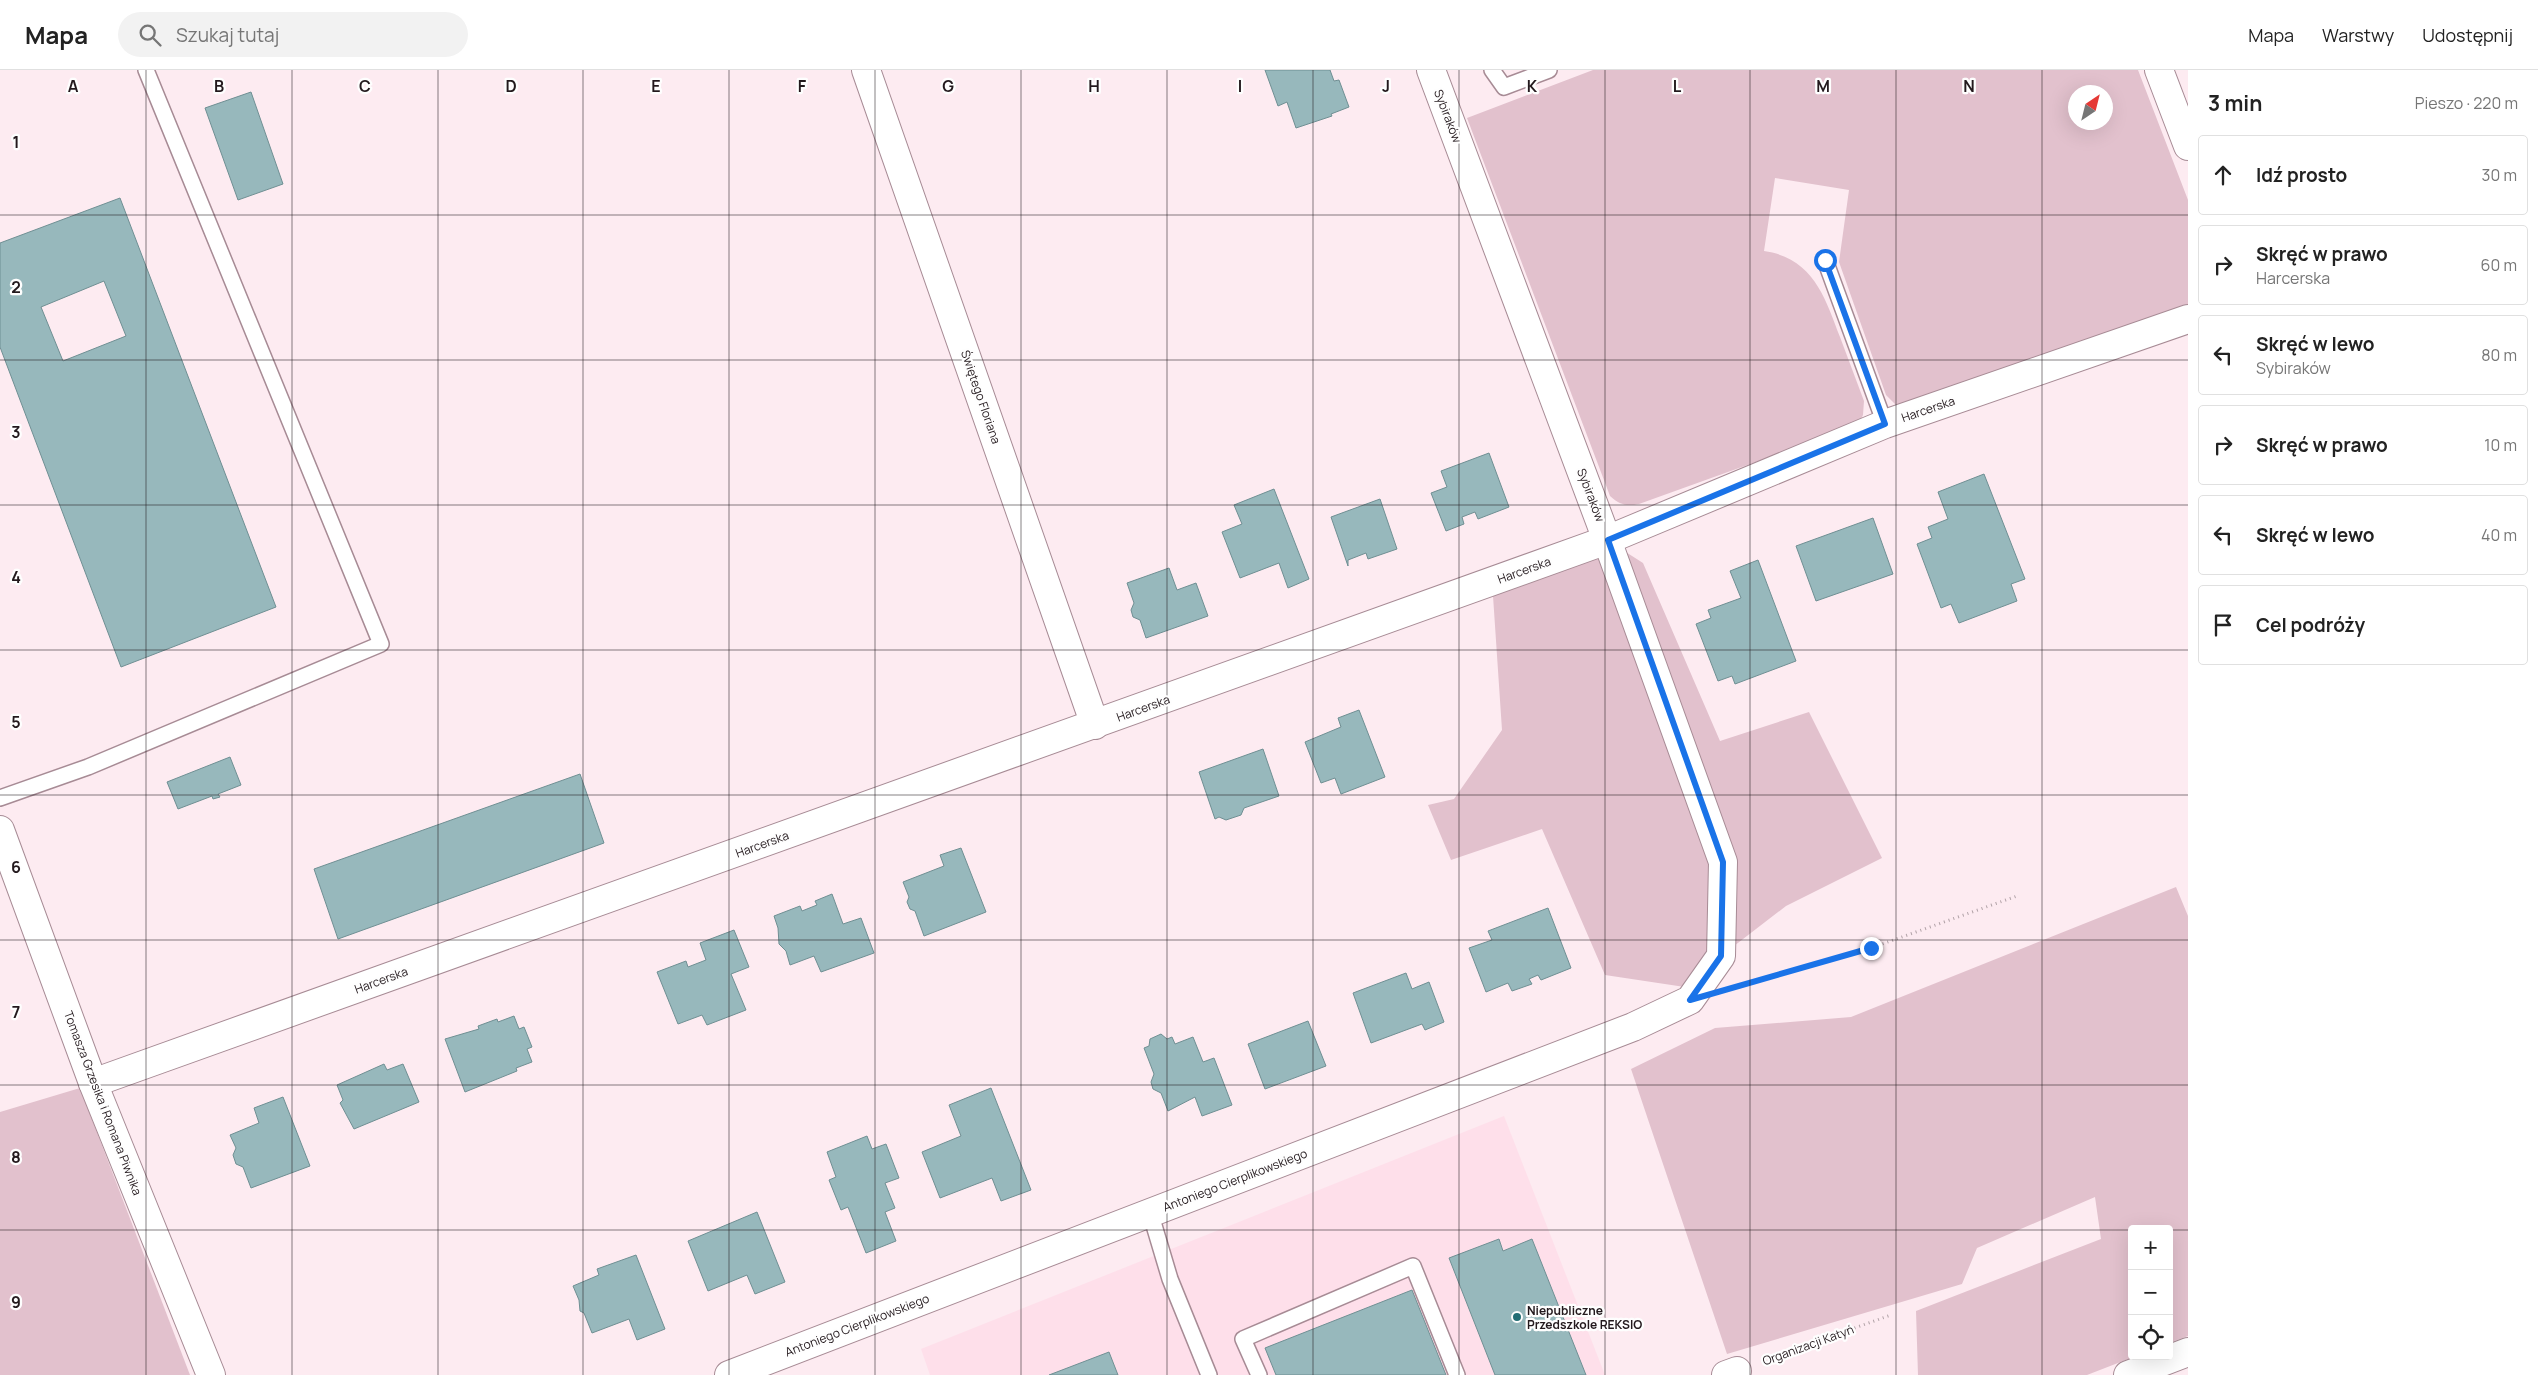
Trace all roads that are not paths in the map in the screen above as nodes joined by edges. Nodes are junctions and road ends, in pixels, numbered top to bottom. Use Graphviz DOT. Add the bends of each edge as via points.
graph roads {
  1 [pos="146,70"];
  2 [pos="866,70"];
  3 [pos="1431,70"];
  4 [pos="1492,70"];
  5 [pos="1549,70"];
  6 [pos="2159,70"];
  7 [pos="2188,146"];
  8 [pos="1825,260"];
  9 [pos="2188,319"];
  10 [pos="1885,424"];
  11 [pos="1608,540"];
  12 [pos="1095,725"];
  13 [pos="0,798"];
  14 [pos="0,830"];
  15 [pos="1721,956"];
  16 [pos="94,1082"];
  17 [pos="1150,1212"];
  18 [pos="2188,1352"];
  19 [pos="211,1375"];
  20 [pos="729,1375"];
  21 [pos="1209,1375"];
  22 [pos="1259,1375"];
  23 [pos="1456,1375"];
  24 [pos="2128,1375"];
  1 -- 13 [label="lane" via="381,644 88,767"];
  2 -- 12 [label="street, Świętego Floriana"];
  3 -- 11 [label="street, Sybiraków"];
  4 -- 5 [label="lane" via="1504,87"];
  6 -- 7 [label="street"];
  8 -- 10 [label="lane"];
  9 -- 10 [label="street, Harcerska"];
  10 -- 11 [label="street, Harcerska"];
  11 -- 12 [label="street, Harcerska"];
  11 -- 15 [label="street, Sybiraków" via="1723,862"];
  12 -- 16 [label="street, Harcerska"];
  14 -- 16 [label="street, Tomasza Grzesika i Romana Piwnika"];
  15 -- 17 [label="street, Antoniego Cierplikowskiego" via="1690,1000 1633,1027"];
  16 -- 19 [label="street, Tomasza Grzesika i Romana Piwnika"];
  17 -- 20 [label="street, Antoniego Cierplikowskiego"];
  17 -- 21 [label="lane" via="1170,1279"];
  18 -- 24 [label="street"];
  22 -- 23 [label="lane" via="1243,1339 1412,1266"];
}
